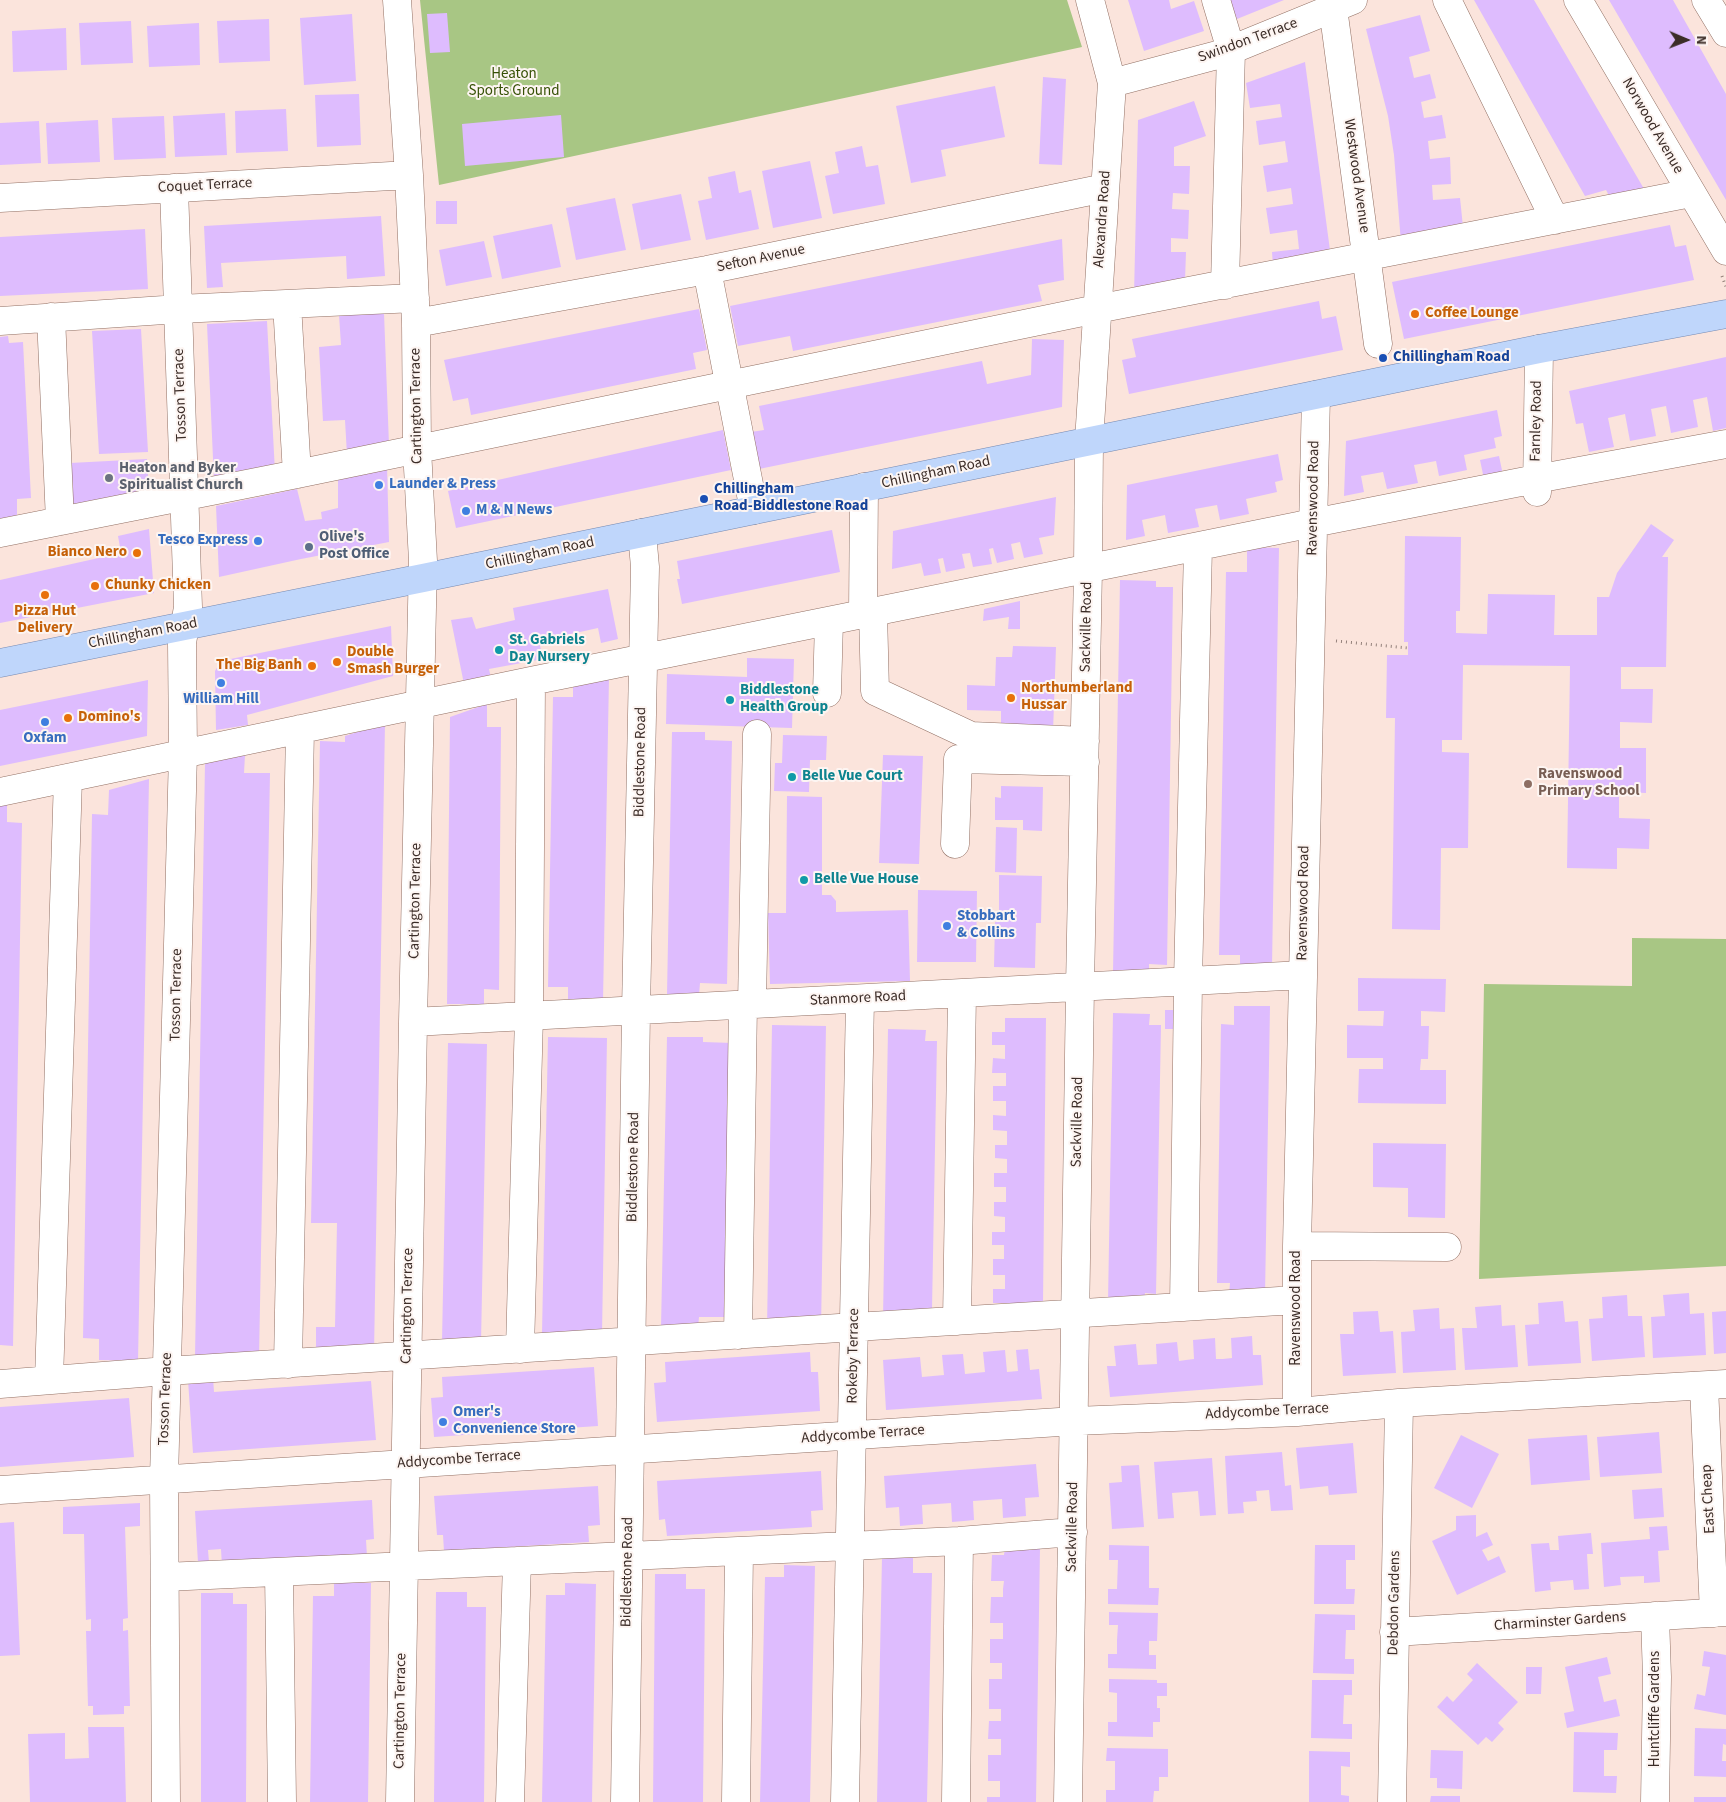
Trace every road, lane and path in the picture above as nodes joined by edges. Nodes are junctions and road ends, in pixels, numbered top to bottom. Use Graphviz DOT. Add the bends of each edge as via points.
graph roads {
  1 [pos="397,0"];
  2 [pos="1090,0"];
  3 [pos="1216,0"];
  4 [pos="1447,0"];
  5 [pos="1578,0"];
  6 [pos="1706,0"];
  7 [pos="1343,4"];
  8 [pos="1726,33"];
  9 [pos="1231,50"];
  10 [pos="1112,83"];
  11 [pos="409,175"];
  12 [pos="174,188"];
  13 [pos="1105,188"];
  14 [pos="1691,193"];
  15 [pos="0,198"];
  16 [pos="1555,220"];
  17 [pos="1726,251"];
  18 [pos="1367,257"];
  19 [pos="707,270"];
  20 [pos="1726,274"];
  21 [pos="1225,285"];
  22 [pos="1726,287"];
  23 [pos="287,304"];
  24 [pos="178,309"];
  25 [pos="1097,309"];
  26 [pos="415,311"];
  27 [pos="1726,314"];
  28 [pos="51,317"];
  29 [pos="0,321"];
  30 [pos="1378,344"];
  31 [pos="1538,349"];
  32 [pos="729,385"];
  33 [pos="1316,395"];
  34 [pos="1089,441"];
  35 [pos="1726,444"];
  36 [pos="417,449"];
  37 [pos="297,474"];
  38 [pos="1537,486"];
  39 [pos="864,487"];
  40 [pos="184,497"];
  41 [pos="754,510"];
  42 [pos="60,521"];
  43 [pos="1313,523"];
  44 [pos="0,533"];
  45 [pos="642,533"];
  46 [pos="1198,547"];
  47 [pos="1088,569"];
  48 [pos="423,578"];
  49 [pos="868,613"];
  50 [pos="829,621"];
  51 [pos="185,626"];
  52 [pos="1311,639"];
  53 [pos="1408,648"];
  54 [pos="643,658"];
  55 [pos="0,663"];
  56 [pos="531,681"];
  57 [pos="827,693"];
  58 [pos="421,704"];
  59 [pos="300,729"];
  60 [pos="757,734"];
  61 [pos="1085,751"];
  62 [pos="183,753"];
  63 [pos="68,778"];
  64 [pos="0,792"];
  65 [pos="955,844"];
  66 [pos="1303,976"];
  67 [pos="1188,981"];
  68 [pos="1080,987"];
  69 [pos="962,993"];
  70 [pos="860,999"];
  71 [pos="747,1004"];
  72 [pos="636,1010"];
  73 [pos="529,1016"];
  74 [pos="413,1022"];
  75 [pos="1297,1246"];
  76 [pos="1447,1247"];
  77 [pos="1296,1300"];
  78 [pos="1184,1308"];
  79 [pos="1076,1314"];
  80 [pos="958,1321"];
  81 [pos="855,1327"];
  82 [pos="738,1335"];
  83 [pos="632,1342"];
  84 [pos="520,1349"];
  85 [pos="407,1357"];
  86 [pos="288,1364"];
  87 [pos="167,1371"];
  88 [pos="49,1380"];
  89 [pos="0,1384"];
  90 [pos="1715,1385"];
  91 [pos="1399,1403"];
  92 [pos="1297,1412"];
  93 [pos="1075,1420"];
  94 [pos="852,1436"];
  95 [pos="630,1449"];
  96 [pos="405,1464"];
  97 [pos="164,1479"];
  98 [pos="0,1490"];
  99 [pos="1073,1532"];
  100 [pos="959,1541"];
  101 [pos="850,1546"];
  102 [pos="740,1551"];
  103 [pos="628,1556"];
  104 [pos="517,1561"];
  105 [pos="404,1566"];
  106 [pos="279,1572"];
  107 [pos="165,1577"];
  108 [pos="1720,1612"];
  109 [pos="1654,1616"];
  110 [pos="1394,1632"];
  111 [pos="166,1802"];
  112 [pos="282,1802"];
  113 [pos="400,1802"];
  114 [pos="510,1802"];
  115 [pos="625,1802"];
  116 [pos="736,1802"];
  117 [pos="845,1802"];
  118 [pos="956,1802"];
  119 [pos="1068,1802"];
  120 [pos="1392,1802"];
  121 [pos="1655,1802"];
  1 -- 11 [label="street, Cartington Terrace"];
  2 -- 10 [label="street, Alexandra Road"];
  3 -- 9 [label="street"];
  4 -- 16 [label="street"];
  5 -- 14 [label="street, Norwood Avenue"];
  6 -- 8 [label="street"];
  7 -- 9 [label="street, Swindon Terrace"];
  7 -- 18 [label="street, Westwood Avenue"];
  9 -- 10 [label="street, Swindon Terrace"];
  9 -- 21 [label="street"];
  10 -- 13 [label="street, Alexandra Road"];
  11 -- 12 [label="street, Coquet Terrace"];
  11 -- 26 [label="street, Cartington Terrace"];
  12 -- 15 [label="street, Coquet Terrace"];
  12 -- 24 [label="street, Tosson Terrace"];
  13 -- 19 [label="street, Sefton Avenue"];
  13 -- 25 [label="street, Alexandra Road"];
  14 -- 16 [label="street"];
  14 -- 17 [label="street, Norwood Avenue"];
  16 -- 18 [label="street"];
  18 -- 21 [label="street"];
  18 -- 30 [label="street, Westwood Avenue"];
  19 -- 26 [label="street, Sefton Avenue"];
  19 -- 32 [label="street"];
  20 -- 22 [label="path" via="1721,275"];
  21 -- 25 [label="street"];
  23 -- 24 [label="street, Sefton Avenue"];
  23 -- 26 [label="street, Sefton Avenue"];
  23 -- 37 [label="street"];
  24 -- 28 [label="street, Sefton Avenue"];
  24 -- 40 [label="street, Tosson Terrace"];
  25 -- 32 [label="street"];
  25 -- 34 [label="street, Alexandra Road"];
  26 -- 36 [label="street, Cartington Terrace"];
  27 -- 31 [label="main road, Chillingham Road"];
  28 -- 29 [label="street, Sefton Avenue"];
  28 -- 42 [label="street"];
  31 -- 33 [label="main road, Chillingham Road"];
  31 -- 38 [label="street, Farnley Road"];
  32 -- 36 [label="street"];
  32 -- 41 [label="street"];
  33 -- 34 [label="main road, Chillingham Road"];
  33 -- 43 [label="street, Ravenswood Road"];
  34 -- 39 [label="main road, Chillingham Road"];
  34 -- 47 [label="street, Sackville Road"];
  35 -- 38 [label="street"];
  36 -- 37 [label="street"];
  36 -- 48 [label="street, Cartington Terrace"];
  37 -- 40 [label="street"];
  38 -- 43 [label="street"];
  39 -- 41 [label="main road, Chillingham Road"];
  39 -- 49 [label="street"];
  40 -- 42 [label="street"];
  40 -- 51 [label="street, Tosson Terrace" via="188,607"];
  41 -- 45 [label="main road, Chillingham Road"];
  42 -- 44 [label="street"];
  43 -- 46 [label="street"];
  43 -- 52 [label="street, Ravenswood Road"];
  45 -- 48 [label="main road, Chillingham Road"];
  45 -- 54 [label="street, Biddlestone Road" via="645,567"];
  46 -- 47 [label="street"];
  46 -- 67 [label="street"];
  47 -- 49 [label="street"];
  47 -- 61 [label="street, Sackville Road"];
  48 -- 51 [label="main road, Chillingham Road"];
  48 -- 58 [label="street, Cartington Terrace"];
  49 -- 50 [label="street"];
  49 -- 61 [label="street" via="874,691 971,736"];
  50 -- 54 [label="street"];
  50 -- 57 [label="street"];
  51 -- 55 [label="main road, Chillingham Road"];
  51 -- 62 [label="street, Tosson Terrace" via="182,643"];
  52 -- 53 [label="path"];
  52 -- 66 [label="street, Ravenswood Road"];
  54 -- 56 [label="street"];
  54 -- 72 [label="street, Biddlestone Road"];
  56 -- 58 [label="street"];
  56 -- 73 [label="street"];
  58 -- 59 [label="street"];
  58 -- 74 [label="street, Cartington Terrace"];
  59 -- 62 [label="street"];
  59 -- 86 [label="street"];
  60 -- 71 [label="street"];
  61 -- 65 [label="street" via="958,759"];
  61 -- 68 [label="street, Sackville Road"];
  62 -- 63 [label="street"];
  62 -- 87 [label="street, Tosson Terrace"];
  63 -- 64 [label="street"];
  63 -- 88 [label="street"];
  66 -- 67 [label="street, Stanmore Road"];
  66 -- 75 [label="street, Ravenswood Road"];
  67 -- 68 [label="street, Stanmore Road"];
  67 -- 78 [label="street"];
  68 -- 69 [label="street, Stanmore Road"];
  68 -- 79 [label="street, Sackville Road"];
  69 -- 70 [label="street, Stanmore Road"];
  69 -- 80 [label="street"];
  70 -- 71 [label="street, Stanmore Road"];
  70 -- 81 [label="street, Rokeby Terrace"];
  71 -- 72 [label="street, Stanmore Road"];
  71 -- 82 [label="street"];
  72 -- 73 [label="street, Stanmore Road"];
  72 -- 83 [label="street, Biddlestone Road"];
  73 -- 74 [label="street, Stanmore Road"];
  73 -- 84 [label="street"];
  74 -- 85 [label="street, Cartington Terrace"];
  75 -- 76 [label="street"];
  75 -- 77 [label="street, Ravenswood Road"];
  77 -- 78 [label="street"];
  77 -- 92 [label="street, Ravenswood Road"];
  78 -- 79 [label="street"];
  79 -- 80 [label="street"];
  79 -- 93 [label="street, Sackville Road"];
  80 -- 81 [label="street"];
  81 -- 82 [label="street"];
  81 -- 94 [label="street, Rokeby Terrace"];
  82 -- 83 [label="street"];
  83 -- 84 [label="street"];
  83 -- 95 [label="street, Biddlestone Road"];
  84 -- 85 [label="street"];
  85 -- 86 [label="street"];
  85 -- 96 [label="street, Cartington Terrace"];
  86 -- 87 [label="street"];
  87 -- 88 [label="street"];
  87 -- 97 [label="street, Tosson Terrace"];
  88 -- 89 [label="street"];
  90 -- 91 [label="street, Addycombe Terrace"];
  90 -- 108 [label="street, East Cheap"];
  91 -- 92 [label="street, Addycombe Terrace"];
  91 -- 110 [label="street, Debdon Gardens"];
  92 -- 93 [label="street, Addycombe Terrace"];
  93 -- 94 [label="street, Addycombe Terrace"];
  93 -- 99 [label="street, Sackville Road"];
  94 -- 95 [label="street, Addycombe Terrace"];
  94 -- 101 [label="street, Rokeby Terrace"];
  95 -- 96 [label="street, Addycombe Terrace"];
  95 -- 103 [label="street, Biddlestone Road"];
  96 -- 97 [label="street, Addycombe Terrace"];
  96 -- 105 [label="street, Cartington Terrace"];
  97 -- 98 [label="street, Addycombe Terrace"];
  97 -- 107 [label="street, Tosson Terrace"];
  99 -- 100 [label="street"];
  99 -- 119 [label="street, Sackville Road"];
  100 -- 101 [label="street"];
  100 -- 118 [label="street"];
  101 -- 102 [label="street"];
  101 -- 117 [label="street, Rokeby Terrace"];
  102 -- 103 [label="street"];
  102 -- 116 [label="street"];
  103 -- 104 [label="street"];
  103 -- 115 [label="street, Biddlestone Road"];
  104 -- 105 [label="street"];
  104 -- 114 [label="street"];
  105 -- 106 [label="street"];
  105 -- 113 [label="street, Cartington Terrace"];
  106 -- 107 [label="street"];
  106 -- 112 [label="street"];
  107 -- 111 [label="street, Tosson Terrace"];
  108 -- 109 [label="street, Charminster Gardens"];
  109 -- 110 [label="street, Charminster Gardens"];
  109 -- 121 [label="street, Huntcliffe Gardens" via="1657,1677"];
  110 -- 120 [label="street, Debdon Gardens"];
}
